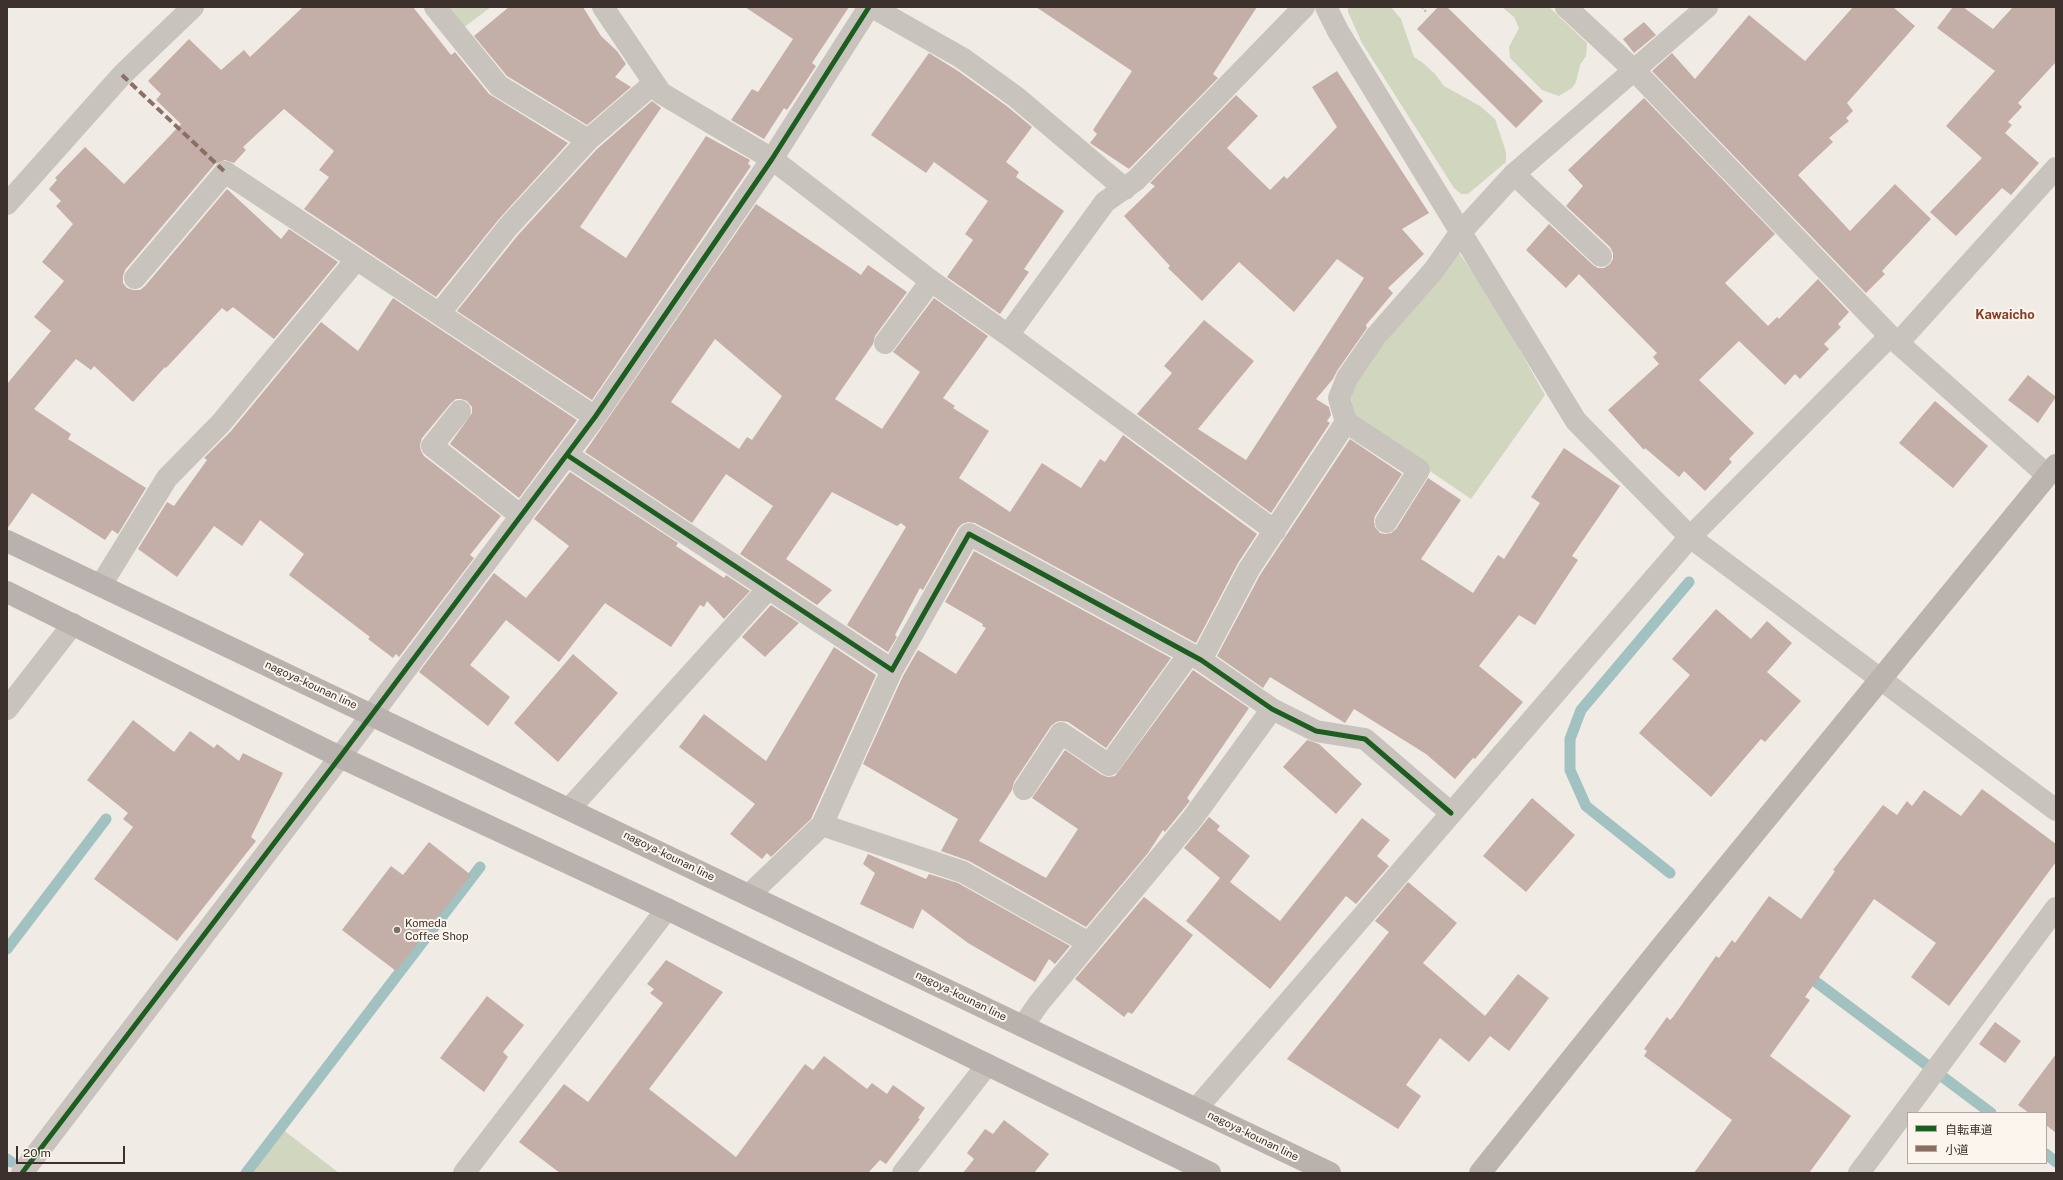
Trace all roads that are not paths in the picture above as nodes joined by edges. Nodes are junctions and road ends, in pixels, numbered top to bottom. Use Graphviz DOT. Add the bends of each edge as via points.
graph roads {
  1 [pos="194,7"];
  2 [pos="435,7"];
  3 [pos="604,7"];
  4 [pos="870,7"];
  5 [pos="1304,7"];
  6 [pos="1326,7"];
  7 [pos="1566,7"];
  8 [pos="1707,7"];
  9 [pos="1634,70"];
  10 [pos="654,83"];
  11 [pos="588,140"];
  12 [pos="772,159"];
  13 [pos="2056,168"];
  14 [pos="1514,174"];
  15 [pos="1125,188"];
  16 [pos="7,204"];
  17 [pos="1460,233"];
  18 [pos="1601,256"];
  19 [pos="356,260"];
  20 [pos="134,278"];
  21 [pos="930,281"];
  22 [pos="439,314"];
  23 [pos="1008,335"];
  24 [pos="1894,339"];
  25 [pos="885,343"];
  26 [pos="460,411"];
  27 [pos="595,417"];
  28 [pos="1346,422"];
  29 [pos="566,455"];
  30 [pos="2052,470"];
  31 [pos="521,516"];
  32 [pos="1386,522"];
  33 [pos="1275,531"];
  34 [pos="1690,537"];
  35 [pos="7,541"];
  36 [pos="101,585"];
  37 [pos="768,589"];
  38 [pos="7,592"];
  39 [pos="74,624"];
  40 [pos="1195,657"];
  41 [pos="892,670"];
  42 [pos="1881,678"];
  43 [pos="7,709"];
  44 [pos="1272,709"];
  45 [pos="372,714"];
  46 [pos="340,757"];
  47 [pos="1024,788"];
  48 [pos="570,808"];
  49 [pos="2056,810"];
  50 [pos="1451,813"];
  51 [pos="822,825"];
  52 [pos="749,895"];
  53 [pos="2056,908"];
  54 [pos="667,910"];
  55 [pos="1089,943"];
  56 [pos="1023,1026"];
  57 [pos="987,1065"];
  58 [pos="1196,1109"];
  59 [pos="22,1173"];
  60 [pos="464,1173"];
  61 [pos="903,1173"];
  62 [pos="1210,1173"];
  63 [pos="1330,1173"];
  64 [pos="1480,1173"];
  65 [pos="1859,1173"];
  1 -- 16 [label="street" via="122,75"];
  2 -- 11 [label="street" via="499,86"];
  3 -- 10 [label="street"];
  4 -- 12 [label="street"];
  4 -- 15 [label="street" via="962,58 1016,97"];
  5 -- 15 [label="street" via="1136,180"];
  6 -- 17 [label="street"];
  7 -- 9 [label="street"];
  8 -- 9 [label="street"];
  9 -- 14 [label="street"];
  9 -- 24 [label="street"];
  10 -- 11 [label="street"];
  10 -- 12 [label="street" via="661,93"];
  11 -- 22 [label="street" via="508,227"];
  12 -- 21 [label="street"];
  12 -- 27 [label="street"];
  13 -- 24 [label="street"];
  14 -- 17 [label="street"];
  14 -- 18 [label="street"];
  15 -- 23 [label="street" via="1105,202"];
  17 -- 28 [label="street" via="1434,270 1376,336 1347,378 1339,398"];
  17 -- 34 [label="street" via="1576,421"];
  19 -- 20 [label="street" via="225,172"];
  19 -- 22 [label="street"];
  19 -- 36 [label="street" via="221,423 167,478"];
  21 -- 23 [label="street"];
  21 -- 25 [label="street"];
  22 -- 27 [label="street"];
  23 -- 33 [label="street"];
  24 -- 30 [label="street"];
  24 -- 34 [label="street"];
  26 -- 31 [label="street" via="432,446"];
  27 -- 29 [label="street"];
  28 -- 32 [label="street" via="1419,470"];
  28 -- 33 [label="street"];
  29 -- 31 [label="street"];
  29 -- 37 [label="street"];
  30 -- 42 [label="street"];
  31 -- 45 [label="street"];
  33 -- 40 [label="street"];
  34 -- 42 [label="street"];
  34 -- 50 [label="street"];
  35 -- 36 [label="main road, nagoya-kounan line"];
  36 -- 45 [label="main road, nagoya-kounan line"];
  37 -- 41 [label="street"];
  37 -- 48 [label="street"];
  38 -- 39 [label="main road"];
  39 -- 43 [label="street"];
  39 -- 46 [label="main road"];
  40 -- 41 [label="street" via="969,534"];
  40 -- 44 [label="street"];
  40 -- 47 [label="street" via="1109,765 1061,733"];
  41 -- 51 [label="street"];
  42 -- 49 [label="street"];
  42 -- 64 [label="street"];
  44 -- 50 [label="street" via="1316,731 1365,739"];
  44 -- 55 [label="street" via="1192,819"];
  45 -- 46 [label="street"];
  45 -- 48 [label="main road, nagoya-kounan line"];
  46 -- 54 [label="main road"];
  46 -- 59 [label="street"];
  48 -- 52 [label="main road, nagoya-kounan line"];
  50 -- 58 [label="street"];
  51 -- 52 [label="street"];
  51 -- 55 [label="street" via="963,872"];
  52 -- 56 [label="main road, nagoya-kounan line"];
  53 -- 65 [label="street"];
  54 -- 57 [label="main road"];
  54 -- 60 [label="street"];
  55 -- 56 [label="street" via="1039,1002"];
  56 -- 58 [label="main road, nagoya-kounan line"];
  57 -- 61 [label="street"];
  57 -- 62 [label="main road"];
  58 -- 63 [label="main road, nagoya-kounan line"];
}
